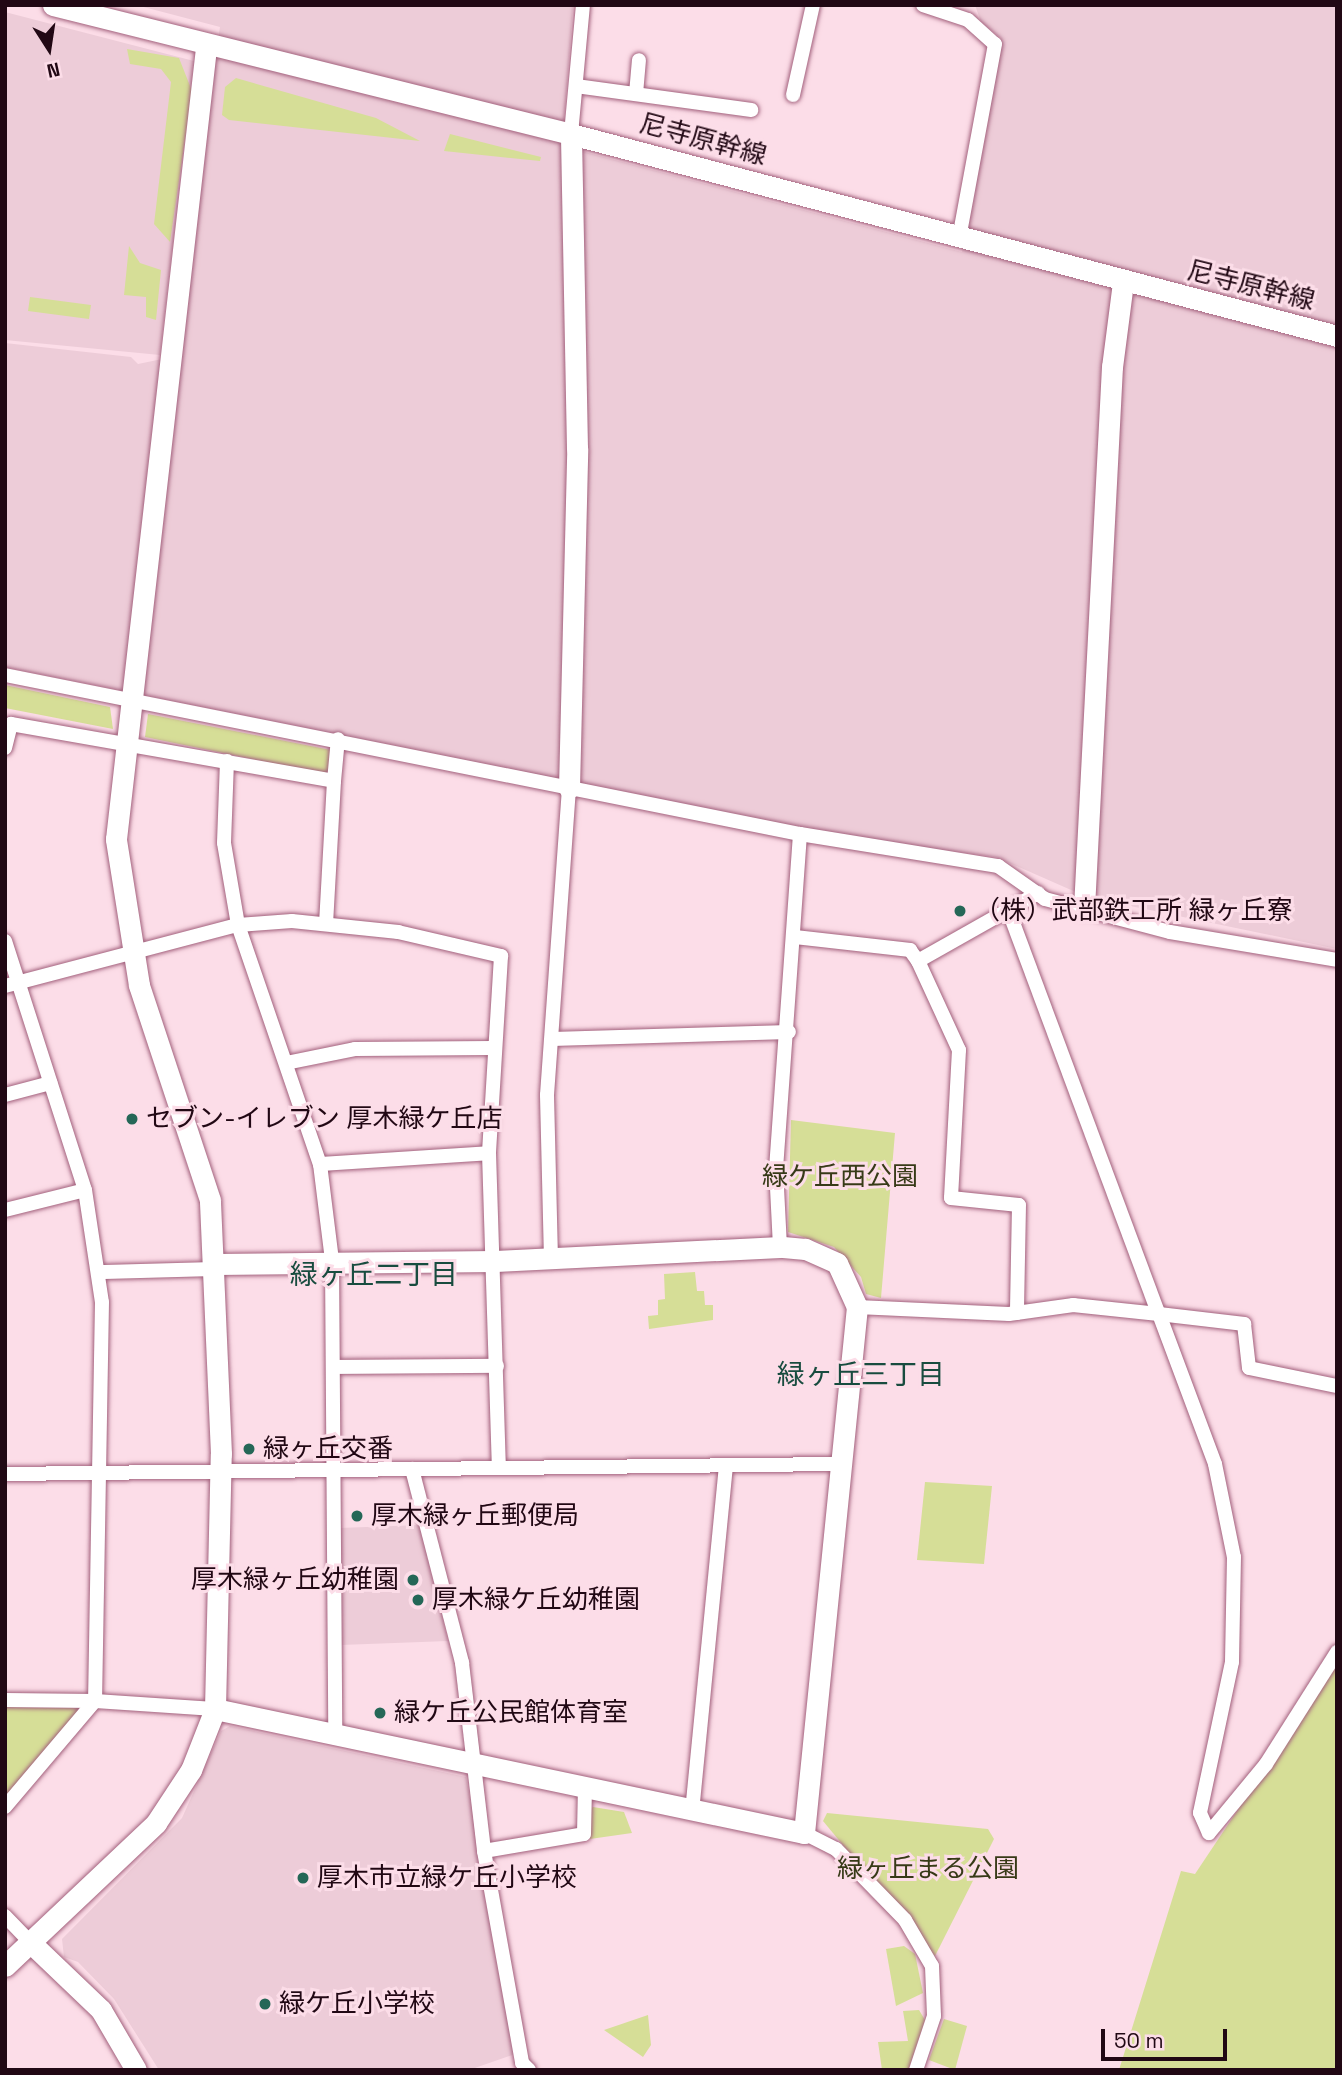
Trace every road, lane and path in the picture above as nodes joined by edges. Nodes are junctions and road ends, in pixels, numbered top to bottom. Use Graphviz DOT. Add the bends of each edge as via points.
graph roads {
  1 [pos="53,5"];
  2 [pos="583,5"];
  3 [pos="813,5"];
  4 [pos="923,5"];
  5 [pos="969,12"];
  6 [pos="206,47"];
  7 [pos="639,60"];
  8 [pos="576,86"];
  9 [pos="636,94"];
  10 [pos="793,95"];
  11 [pos="751,110"];
  12 [pos="571,134"];
  13 [pos="960,238"];
  14 [pos="1123,282"];
  15 [pos="1337,336"];
  16 [pos="5,675"];
  17 [pos="132,698"];
  18 [pos="338,739"];
  19 [pos="128,742"];
  20 [pos="5,748"];
  21 [pos="227,761"];
  22 [pos="334,781"];
  23 [pos="569,788"];
  24 [pos="800,834"];
  25 [pos="1038,893"];
  26 [pos="1084,908"];
  27 [pos="1008,909"];
  28 [pos="326,922"];
  29 [pos="238,925"];
  30 [pos="795,937"];
  31 [pos="5,940"];
  32 [pos="132,952"];
  33 [pos="1337,960"];
  34 [pos="918,961"];
  35 [pos="10,984"];
  36 [pos="789,1032"];
  37 [pos="552,1039"];
  38 [pos="493,1048"];
  39 [pos="286,1063"];
  40 [pos="50,1083"];
  41 [pos="5,1095"];
  42 [pos="489,1153"];
  43 [pos="320,1164"];
  44 [pos="85,1190"];
  45 [pos="5,1210"];
  46 [pos="780,1247"];
  47 [pos="551,1259"];
  48 [pos="331,1261"];
  49 [pos="495,1261"];
  50 [pos="216,1266"];
  51 [pos="102,1272"];
  52 [pos="857,1307"];
  53 [pos="1017,1313"];
  54 [pos="1159,1314"];
  55 [pos="496,1366"];
  56 [pos="334,1367"];
  57 [pos="1337,1386"];
  58 [pos="841,1464"];
  59 [pos="726,1466"];
  60 [pos="499,1468"];
  61 [pos="412,1469"];
  62 [pos="335,1471"];
  63 [pos="221,1472"];
  64 [pos="99,1473"];
  65 [pos="5,1474"];
  66 [pos="1337,1652"];
  67 [pos="5,1700"];
  68 [pos="95,1701"];
  69 [pos="215,1709"];
  70 [pos="335,1734"];
  71 [pos="476,1764"];
  72 [pos="585,1787"];
  73 [pos="5,1807"];
  74 [pos="692,1812"];
  75 [pos="804,1833"];
  76 [pos="484,1851"];
  77 [pos="5,1916"];
  78 [pos="31,1944"];
  79 [pos="5,1966"];
  80 [pos="136,2070"];
  81 [pos="529,2070"];
  82 [pos="916,2070"];
  1 -- 6 [label="street, 尼寺原幹線"];
  2 -- 8 [label="street"];
  3 -- 10 [label="street" via="791,77"];
  4 -- 5 [label="street"];
  5 -- 13 [label="street" via="995,44"];
  6 -- 12 [label="street, 尼寺原幹線"];
  6 -- 17 [label="street"];
  7 -- 9 [label="street"];
  8 -- 9 [label="street"];
  8 -- 12 [label="street"];
  9 -- 11 [label="street"];
  12 -- 13 [label="street, 尼寺原幹線"];
  12 -- 23 [label="street" via="577,449"];
  13 -- 14 [label="street, 尼寺原幹線"];
  14 -- 15 [label="street, 尼寺原幹線"];
  14 -- 26 [label="street" via="1112,367"];
  16 -- 17 [label="street"];
  17 -- 18 [label="street"];
  17 -- 19 [label="street"];
  18 -- 22 [label="street"];
  18 -- 23 [label="street"];
  19 -- 20 [label="street" via="10,724"];
  19 -- 21 [label="street"];
  19 -- 32 [label="street" via="116,839"];
  21 -- 22 [label="street"];
  21 -- 29 [label="street" via="224,842"];
  22 -- 28 [label="street"];
  23 -- 24 [label="street"];
  23 -- 37 [label="street"];
  24 -- 25 [label="street" via="998,866"];
  24 -- 30 [label="street"];
  25 -- 26 [label="street"];
  25 -- 27 [label="street"];
  26 -- 33 [label="street" via="1170,932"];
  27 -- 34 [label="street"];
  27 -- 54 [label="street"];
  28 -- 29 [label="street"];
  28 -- 38 [label="street" via="501,956"];
  29 -- 32 [label="street"];
  29 -- 39 [label="street"];
  30 -- 34 [label="street" via="910,950"];
  30 -- 36 [label="street"];
  31 -- 35 [label="street"];
  32 -- 35 [label="street"];
  32 -- 50 [label="street" via="210,1200"];
  34 -- 53 [label="street" via="959,1051 951,1198 1019,1205"];
  35 -- 40 [label="street"];
  36 -- 37 [label="street"];
  36 -- 46 [label="street" via="776,1169"];
  37 -- 47 [label="street" via="547,1095"];
  38 -- 39 [label="street" via="355,1049"];
  38 -- 42 [label="street"];
  39 -- 43 [label="street"];
  40 -- 41 [label="street"];
  40 -- 44 [label="street"];
  42 -- 43 [label="street"];
  42 -- 49 [label="street"];
  43 -- 48 [label="street"];
  44 -- 45 [label="street"];
  44 -- 51 [label="street"];
  46 -- 47 [label="street"];
  46 -- 52 [label="street" via="837,1263"];
  47 -- 49 [label="street"];
  48 -- 49 [label="street"];
  48 -- 50 [label="street"];
  48 -- 56 [label="street"];
  49 -- 55 [label="street"];
  50 -- 51 [label="street"];
  50 -- 63 [label="street"];
  51 -- 64 [label="street"];
  52 -- 53 [label="street"];
  52 -- 58 [label="street"];
  53 -- 54 [label="street" via="1073,1305"];
  54 -- 57 [label="street" via="1244,1324 1249,1368"];
  54 -- 66 [label="street" via="1215,1464 1234,1557 1232,1662 1200,1813 1209,1833 1266,1764"];
  55 -- 56 [label="street"];
  55 -- 60 [label="street"];
  56 -- 62 [label="street"];
  58 -- 59 [label="street"];
  58 -- 75 [label="street"];
  59 -- 60 [label="street"];
  59 -- 74 [label="street"];
  60 -- 61 [label="street"];
  61 -- 62 [label="street"];
  61 -- 71 [label="street" via="462,1663"];
  62 -- 63 [label="street"];
  62 -- 70 [label="street"];
  63 -- 64 [label="street"];
  63 -- 69 [label="street"];
  64 -- 65 [label="street"];
  64 -- 68 [label="street"];
  67 -- 68 [label="street"];
  68 -- 69 [label="street"];
  68 -- 73 [label="street"];
  69 -- 70 [label="street"];
  69 -- 78 [label="street" via="191,1770 156,1823"];
  70 -- 71 [label="street"];
  71 -- 72 [label="street"];
  71 -- 76 [label="street"];
  72 -- 74 [label="street"];
  72 -- 76 [label="street" via="584,1834"];
  74 -- 75 [label="street"];
  75 -- 82 [label="street" via="836,1849 905,1920 932,1966 934,2016"];
  76 -- 81 [label="street" via="522,2063"];
  77 -- 78 [label="street"];
  78 -- 79 [label="street"];
  78 -- 80 [label="street" via="101,2010"];
}
